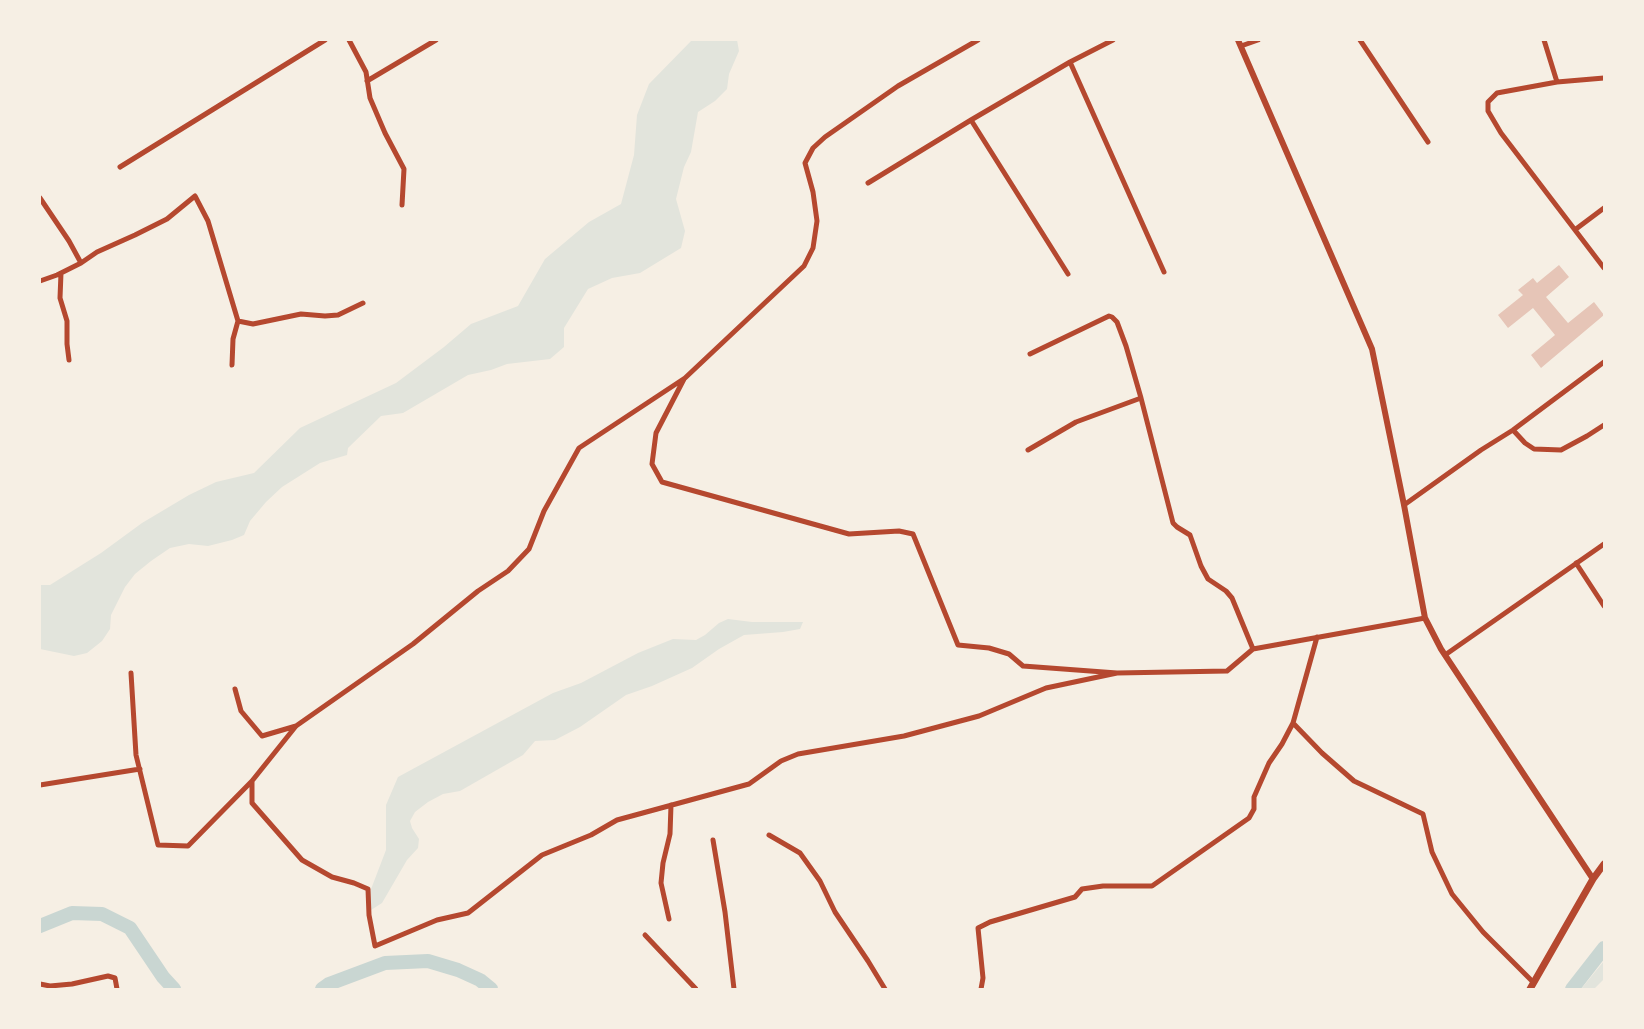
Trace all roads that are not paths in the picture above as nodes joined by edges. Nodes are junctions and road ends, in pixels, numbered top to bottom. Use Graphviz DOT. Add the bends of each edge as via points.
graph roads {
  1 [pos="325,40"];
  2 [pos="349,40"];
  3 [pos="436,40"];
  4 [pos="978,40"];
  5 [pos="1113,40"];
  6 [pos="1258,40"];
  7 [pos="1360,40"];
  8 [pos="1544,40"];
  9 [pos="1240,43"];
  10 [pos="1070,62"];
  11 [pos="1604,78"];
  12 [pos="367,81"];
  13 [pos="1557,82"];
  14 [pos="971,120"];
  15 [pos="1428,142"];
  16 [pos="120,166"];
  17 [pos="868,183"];
  18 [pos="40,198"];
  19 [pos="402,205"];
  20 [pos="1604,208"];
  21 [pos="1576,229"];
  22 [pos="81,263"];
  23 [pos="1604,268"];
  24 [pos="1164,272"];
  25 [pos="61,273"];
  26 [pos="1068,274"];
  27 [pos="40,280"];
  28 [pos="363,303"];
  29 [pos="238,321"];
  30 [pos="1030,354"];
  31 [pos="69,360"];
  32 [pos="1604,362"];
  33 [pos="232,365"];
  34 [pos="685,378"];
  35 [pos="1141,398"];
  36 [pos="1604,425"];
  37 [pos="1513,430"];
  38 [pos="1028,450"];
  39 [pos="1404,505"];
  40 [pos="1604,544"];
  41 [pos="1576,563"];
  42 [pos="1604,606"];
  43 [pos="1425,618"];
  44 [pos="1317,637"];
  45 [pos="1253,649"];
  46 [pos="1446,655"];
  47 [pos="131,673"];
  48 [pos="1118,673"];
  49 [pos="235,689"];
  50 [pos="1293,723"];
  51 [pos="296,726"];
  52 [pos="140,769"];
  53 [pos="252,781"];
  54 [pos="40,785"];
  55 [pos="671,804"];
  56 [pos="769,835"];
  57 [pos="713,840"];
  58 [pos="1604,864"];
  59 [pos="1593,879"];
  60 [pos="670,918"];
  61 [pos="645,935"];
  62 [pos="40,984"];
  63 [pos="1532,986"];
  64 [pos="117,989"];
  65 [pos="696,989"];
  66 [pos="734,989"];
  67 [pos="885,989"];
  68 [pos="981,989"];
  1 -- 16 [label="street"];
  2 -- 12 [label="street" via="366,72"];
  3 -- 12 [label="street"];
  4 -- 34 [label="street" via="898,86 813,148 805,162 817,221 813,248 804,266"];
  5 -- 10 [label="street"];
  6 -- 9 [label="street"];
  7 -- 15 [label="street"];
  8 -- 13 [label="street"];
  9 -- 39 [label="street" via="1372,349"];
  10 -- 14 [label="street"];
  10 -- 24 [label="street"];
  11 -- 13 [label="street"];
  12 -- 19 [label="street" via="370,98 404,169"];
  13 -- 21 [label="street" via="1497,93 1488,102 1488,112"];
  14 -- 17 [label="street"];
  14 -- 26 [label="street"];
  18 -- 22 [label="street"];
  20 -- 21 [label="street"];
  21 -- 23 [label="street"];
  22 -- 25 [label="street"];
  22 -- 29 [label="street" via="97,252 167,219 195,196 208,221"];
  25 -- 27 [label="street"];
  25 -- 31 [label="street" via="60,298 67,321"];
  28 -- 29 [label="street" via="338,315 301,314 254,324"];
  29 -- 33 [label="street" via="233,339"];
  30 -- 35 [label="street" via="1112,317 1126,346"];
  32 -- 37 [label="street"];
  34 -- 48 [label="street" via="656,433 652,464 662,482 849,534 899,531 913,534 958,645 1009,654 1023,666"];
  34 -- 51 [label="street" via="579,448 544,511 529,549 508,571 413,644"];
  35 -- 38 [label="street" via="1076,422"];
  35 -- 45 [label="street" via="1173,523 1190,535 1208,579 1232,598"];
  36 -- 37 [label="street" via="1561,450 1534,449"];
  37 -- 39 [label="street"];
  39 -- 43 [label="street"];
  40 -- 41 [label="street"];
  41 -- 42 [label="street"];
  41 -- 46 [label="street"];
  43 -- 44 [label="street"];
  43 -- 46 [label="street"];
  44 -- 45 [label="street"];
  44 -- 50 [label="street"];
  45 -- 48 [label="street" via="1227,671"];
  46 -- 59 [label="street"];
  47 -- 52 [label="street" via="136,755"];
  48 -- 55 [label="street" via="1046,688 979,716 914,733 798,754 781,761 749,784"];
  49 -- 51 [label="street" via="241,711 262,736"];
  50 -- 63 [label="street" via="1354,781 1423,814 1432,852 1452,894"];
  50 -- 68 [label="street" via="1269,763 1249,818 1152,886 1082,889 1075,897 978,928 983,978"];
  51 -- 53 [label="street"];
  52 -- 53 [label="street" via="158,845 188,846"];
  52 -- 54 [label="street"];
  53 -- 55 [label="street" via="252,803 302,860 332,877 368,889 375,946 437,920 468,913 542,855 591,835 617,820"];
  55 -- 60 [label="street" via="670,834 661,883"];
  56 -- 67 [label="street" via="800,853"];
  57 -- 66 [label="street"];
  58 -- 59 [label="main road"];
  59 -- 63 [label="main road"];
  61 -- 65 [label="street"];
  62 -- 64 [label="street" via="72,984 108,976 115,978"];
}
